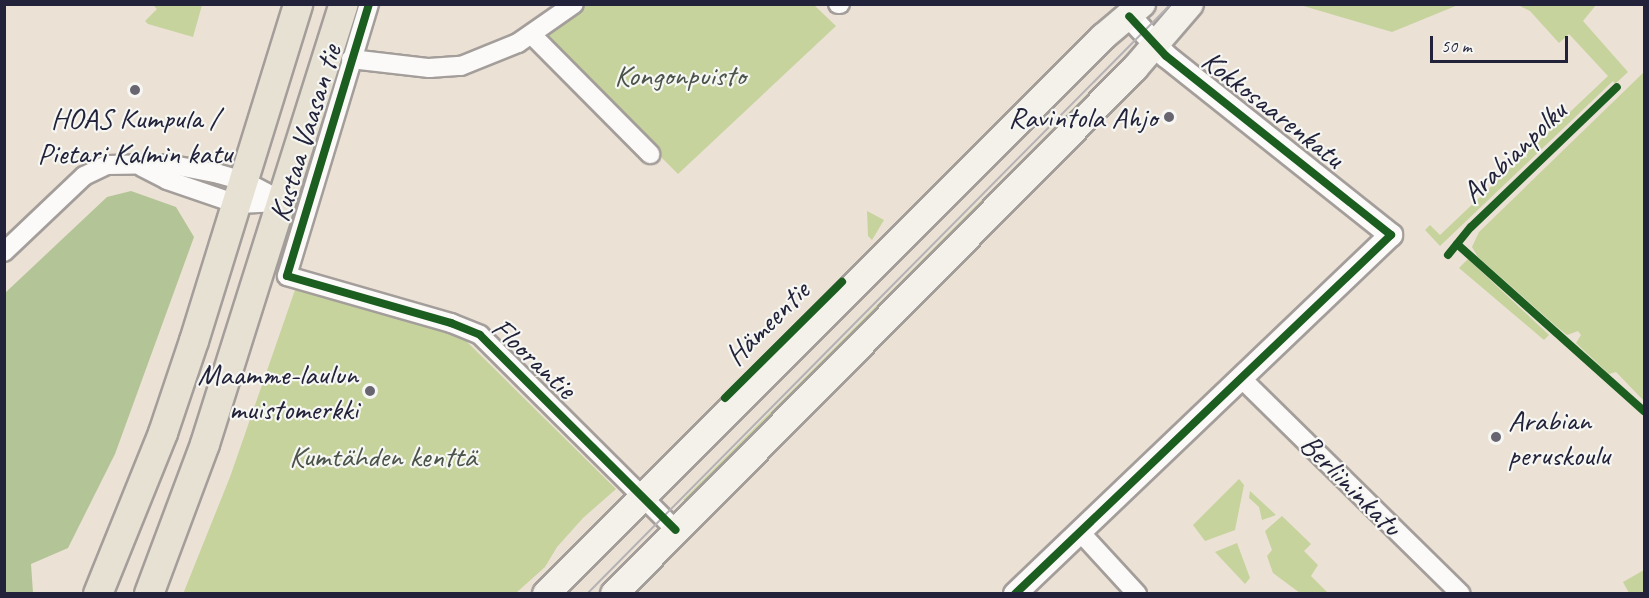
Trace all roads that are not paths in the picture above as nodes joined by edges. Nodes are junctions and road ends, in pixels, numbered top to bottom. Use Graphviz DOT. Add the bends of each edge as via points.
graph roads {
  1 [pos="298,4"];
  2 [pos="344,4"];
  3 [pos="369,4"];
  4 [pos="574,4"];
  5 [pos="1190,4"];
  6 [pos="1136,10"];
  7 [pos="532,35"];
  8 [pos="1156,46"];
  9 [pos="351,59"];
  10 [pos="650,154"];
  11 [pos="241,192"];
  12 [pos="282,201"];
  13 [pos="4,252"];
  14 [pos="287,276"];
  15 [pos="1241,378"];
  16 [pos="642,498"];
  17 [pos="676,530"];
  18 [pos="1081,533"];
  19 [pos="98,594"];
  20 [pos="149,594"];
  21 [pos="546,594"];
  22 [pos="614,594"];
  23 [pos="1015,594"];
  24 [pos="1137,594"];
  25 [pos="1461,594"];
  1 -- 11 [label="main road, Kustaa Vaasan tie"];
  2 -- 12 [label="main road, Kustaa Vaasan tie"];
  3 -- 9 [label="street, Kustaa Vaasan tie"];
  4 -- 7 [label="street"];
  5 -- 8 [label="main road"];
  6 -- 8 [label="street, Kokkosaarenkatu"];
  6 -- 16 [label="main road, Hämeentie" via="1103,38"];
  7 -- 9 [label="street" via="461,66 429,68"];
  7 -- 10 [label="street"];
  8 -- 15 [label="street, Kokkosaarenkatu" via="1392,235"];
  8 -- 17 [label="main road"];
  9 -- 14 [label="street, Kustaa Vaasan tie"];
  11 -- 12 [label="street"];
  11 -- 13 [label="street" via="167,180 140,166 107,165 84,177"];
  11 -- 19 [label="main road, Kustaa Vaasan tie" via="163,433"];
  12 -- 20 [label="main road, Kustaa Vaasan tie" via="205,444"];
  14 -- 16 [label="street, Floorantie" via="431,316 480,335"];
  15 -- 18 [label="street"];
  15 -- 25 [label="street, Berliininkatu"];
  16 -- 17 [label="street, Floorantie"];
  16 -- 21 [label="main road, Hämeentie"];
  17 -- 22 [label="main road"];
  18 -- 23 [label="street"];
  18 -- 24 [label="street"];
}
